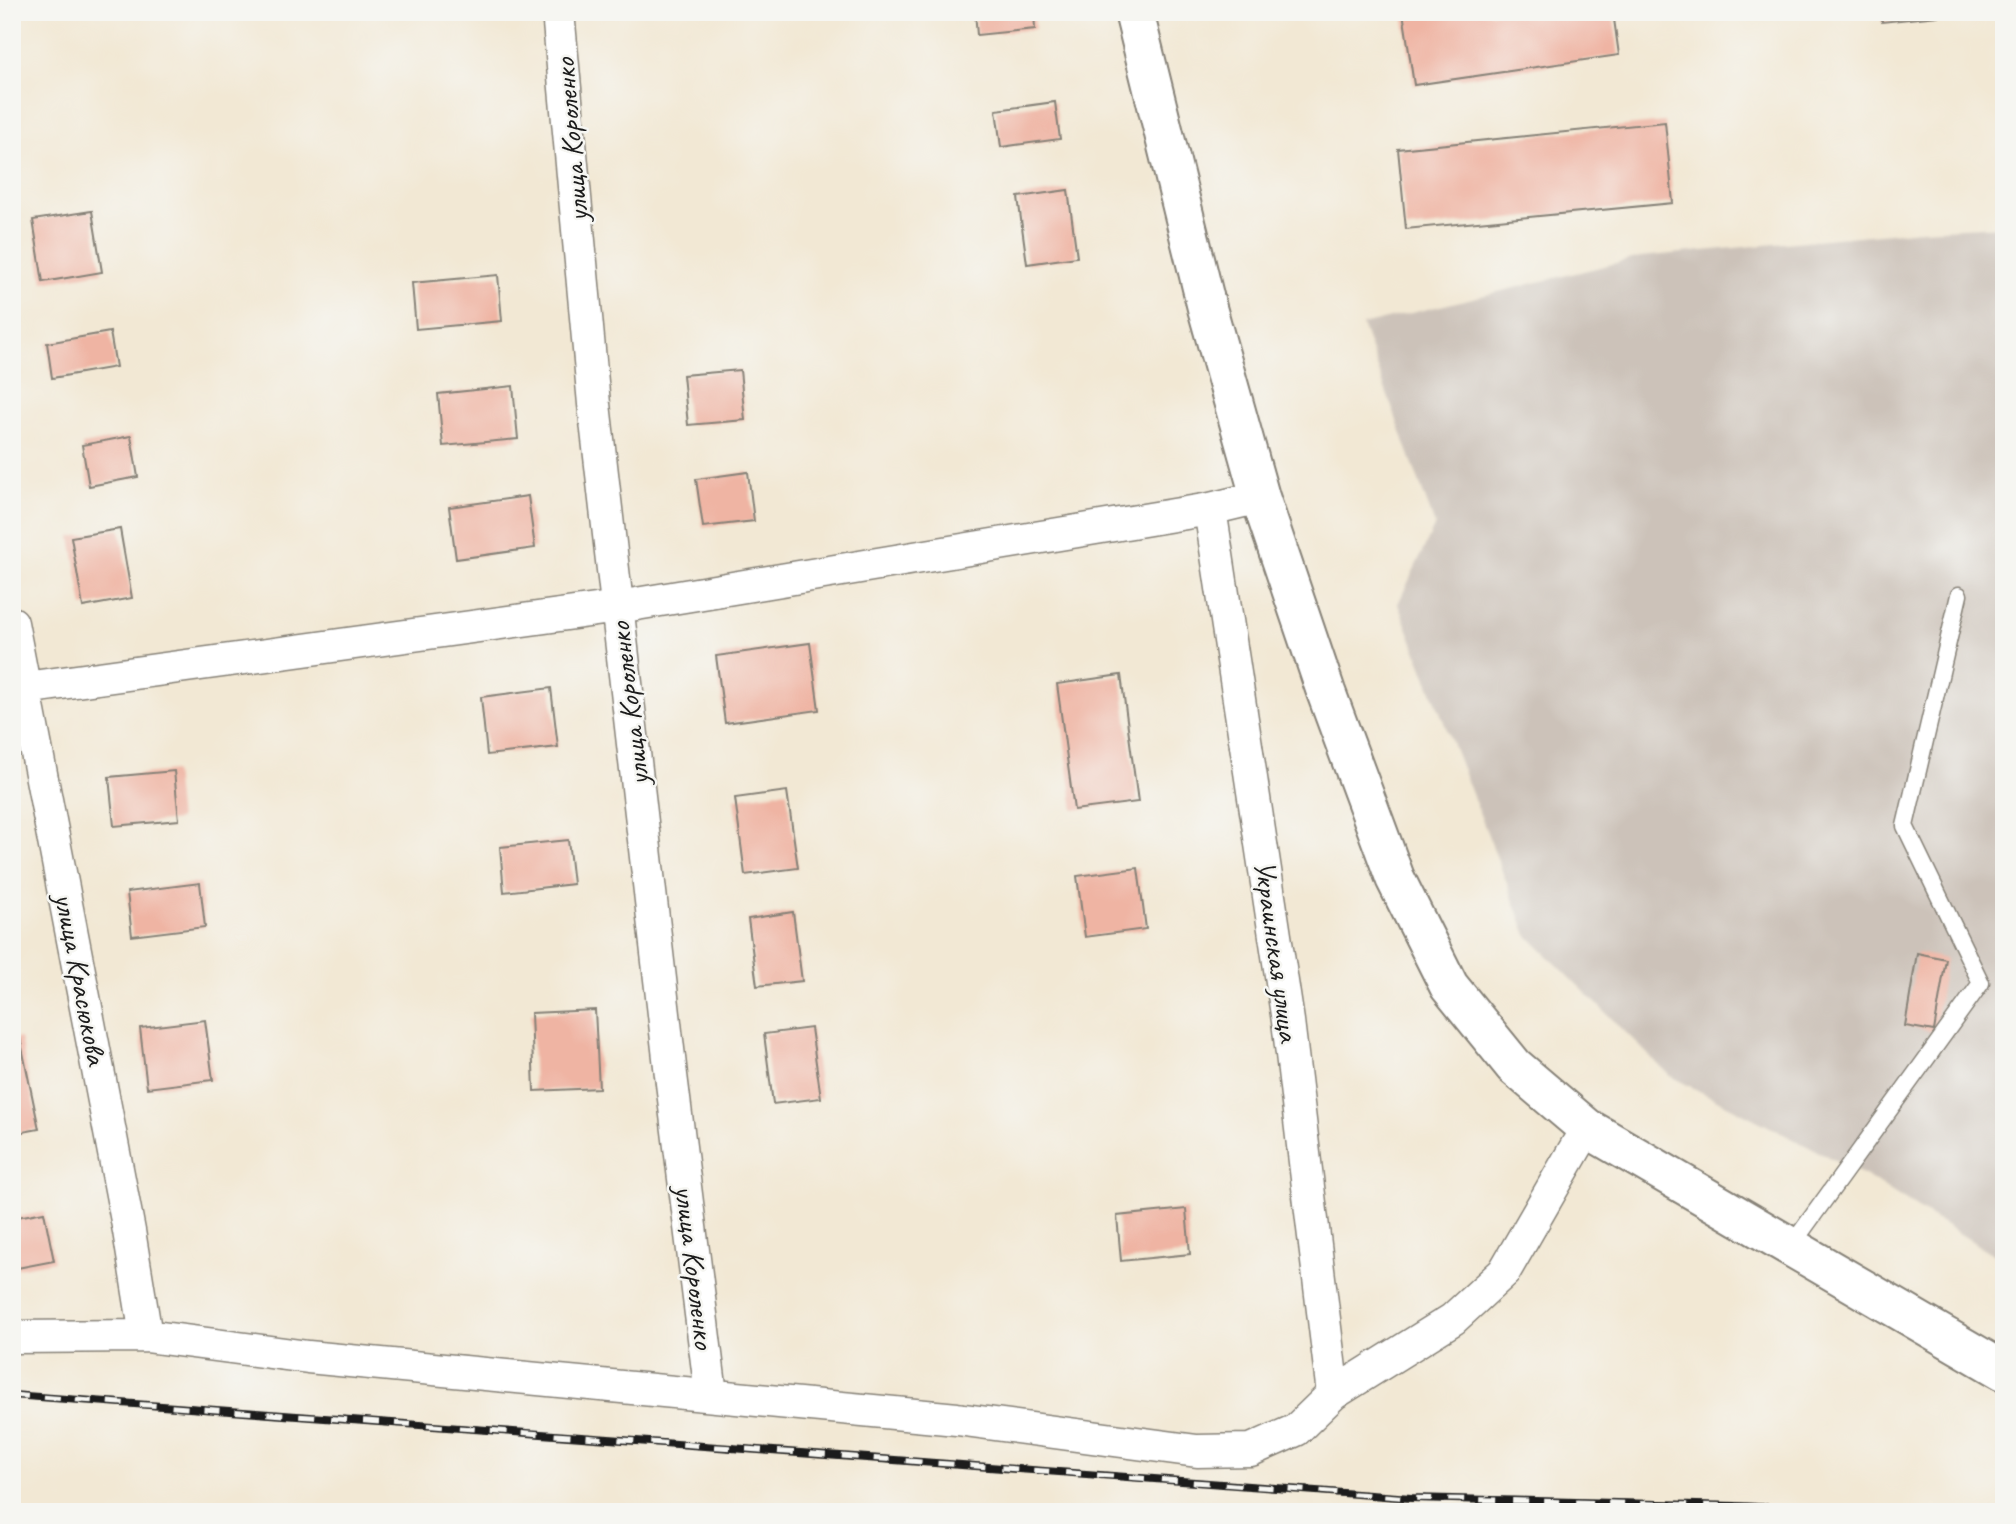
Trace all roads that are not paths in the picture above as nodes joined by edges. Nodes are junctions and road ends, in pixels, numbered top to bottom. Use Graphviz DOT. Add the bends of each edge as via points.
graph roads {
  1 [pos="558,12"];
  2 [pos="1134,12"];
  3 [pos="1260,497"];
  4 [pos="1210,509"];
  5 [pos="1959,595"];
  6 [pos="618,607"];
  7 [pos="12,623"];
  8 [pos="25,688"];
  9 [pos="1587,1128"];
  10 [pos="1791,1247"];
  11 [pos="146,1336"];
  12 [pos="12,1337"];
  13 [pos="2004,1371"];
  14 [pos="711,1394"];
  15 [pos="1333,1394"];
  1 -- 6 [label="street, улица Короленко" via="594,404"];
  2 -- 3 [label="street" via="1207,308"];
  3 -- 4 [label="street"];
  3 -- 9 [label="street" via="1395,878 1449,986 1514,1066"];
  4 -- 6 [label="street"];
  4 -- 15 [label="street, Украинская улица" via="1288,1021"];
  5 -- 10 [label="lane" via="1905,826 1981,983"];
  6 -- 8 [label="street"];
  6 -- 14 [label="street, улица Короленко"];
  7 -- 8 [label="street, улица Красюкова"];
  8 -- 11 [label="street, улица Красюкова" via="130,1231"];
  9 -- 10 [label="street"];
  9 -- 15 [label="street" via="1504,1272 1453,1319"];
  10 -- 13 [label="street"];
  11 -- 12 [label="street"];
  11 -- 14 [label="street" via="308,1357"];
  14 -- 15 [label="street" via="957,1419 1197,1451 1251,1450 1296,1430"];
}
